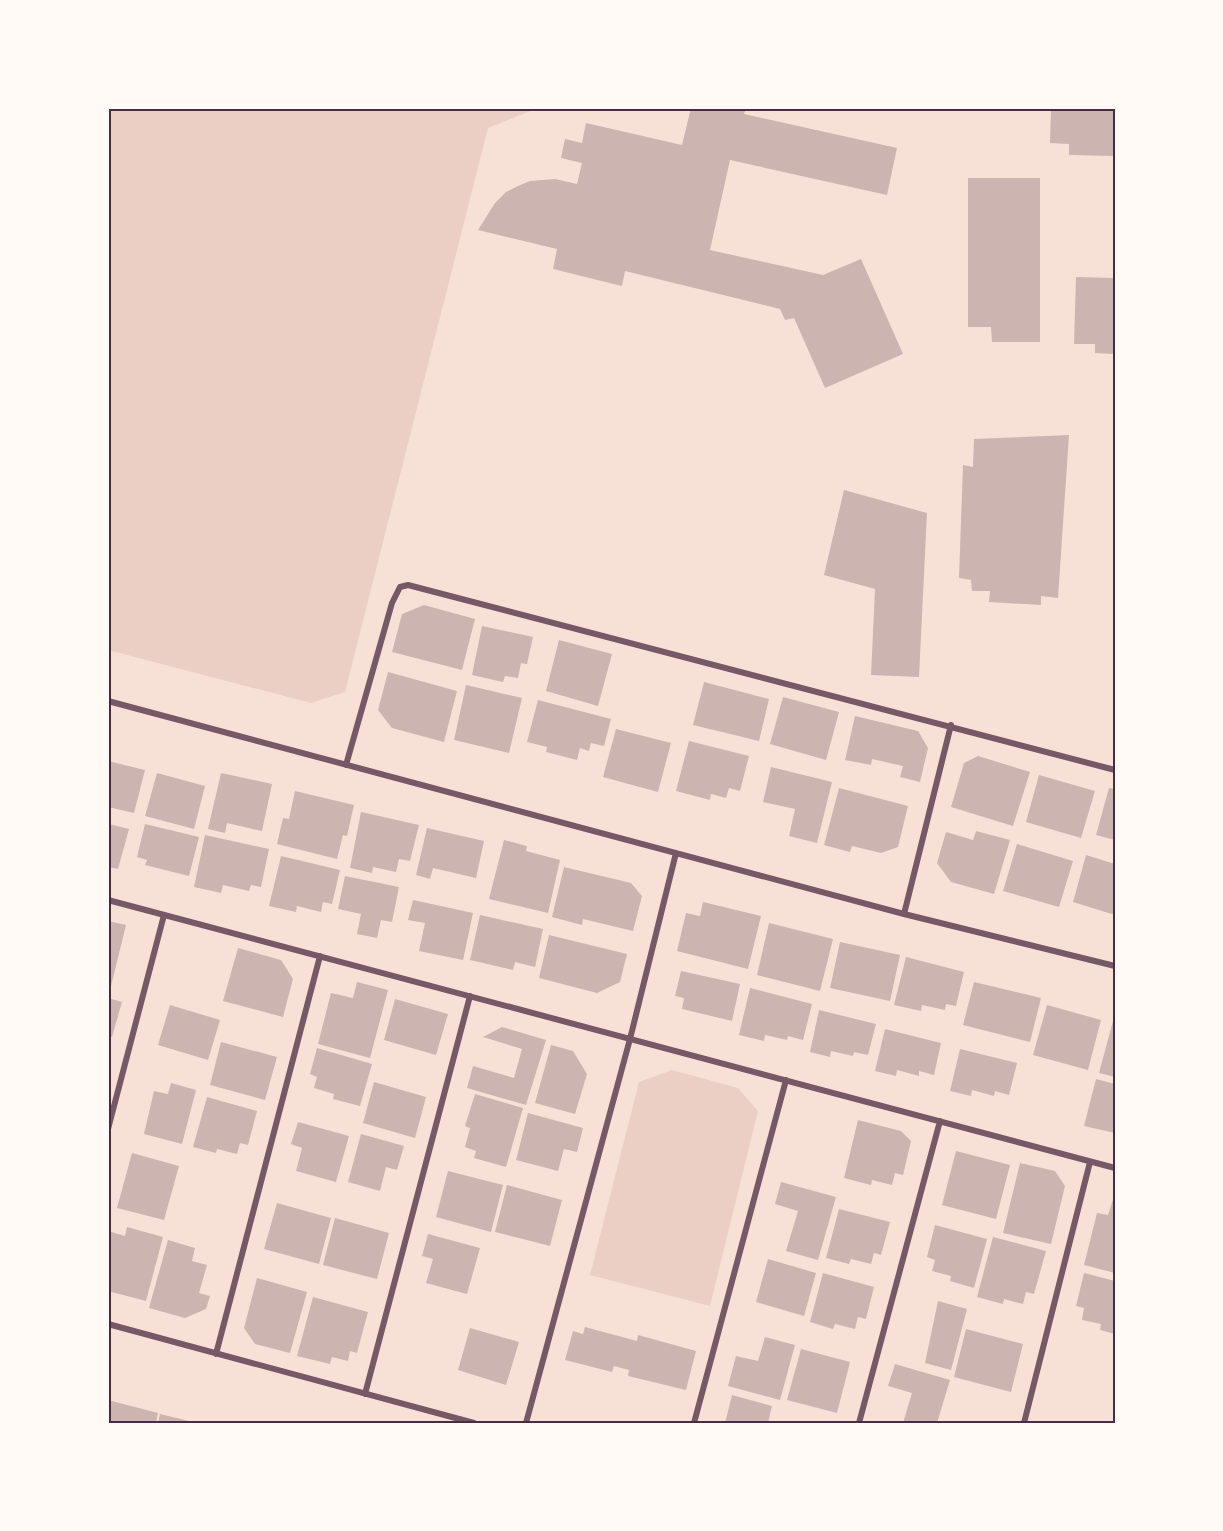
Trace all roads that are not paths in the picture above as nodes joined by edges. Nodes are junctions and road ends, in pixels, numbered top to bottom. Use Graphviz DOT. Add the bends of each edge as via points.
graph roads {
  1 [pos="108,701"];
  2 [pos="951,725"];
  3 [pos="346,765"];
  4 [pos="1115,770"];
  5 [pos="676,853"];
  6 [pos="108,900"];
  7 [pos="164,915"];
  8 [pos="904,915"];
  9 [pos="320,956"];
  10 [pos="1115,966"];
  11 [pos="470,996"];
  12 [pos="630,1039"];
  13 [pos="786,1080"];
  14 [pos="940,1121"];
  15 [pos="108,1129"];
  16 [pos="1090,1162"];
  17 [pos="1115,1168"];
  18 [pos="108,1324"];
  19 [pos="216,1354"];
  20 [pos="365,1394"];
  21 [pos="474,1423"];
  22 [pos="526,1423"];
  23 [pos="694,1423"];
  24 [pos="859,1423"];
  25 [pos="1024,1423"];
  1 -- 3 [label="street"];
  2 -- 3 [label="street" via="408,585 400,587 392,603"];
  2 -- 4 [label="street"];
  2 -- 8 [label="street"];
  3 -- 5 [label="street"];
  5 -- 8 [label="street"];
  5 -- 12 [label="street"];
  6 -- 7 [label="street"];
  7 -- 9 [label="street"];
  7 -- 15 [label="street"];
  8 -- 10 [label="street"];
  9 -- 11 [label="street"];
  9 -- 19 [label="street"];
  11 -- 12 [label="street"];
  11 -- 20 [label="street"];
  12 -- 13 [label="street"];
  12 -- 22 [label="street"];
  13 -- 14 [label="street"];
  13 -- 23 [label="street"];
  14 -- 16 [label="street"];
  14 -- 24 [label="street"];
  16 -- 17 [label="street"];
  16 -- 25 [label="street"];
  18 -- 19 [label="street"];
  19 -- 20 [label="street"];
  20 -- 21 [label="street"];
}
